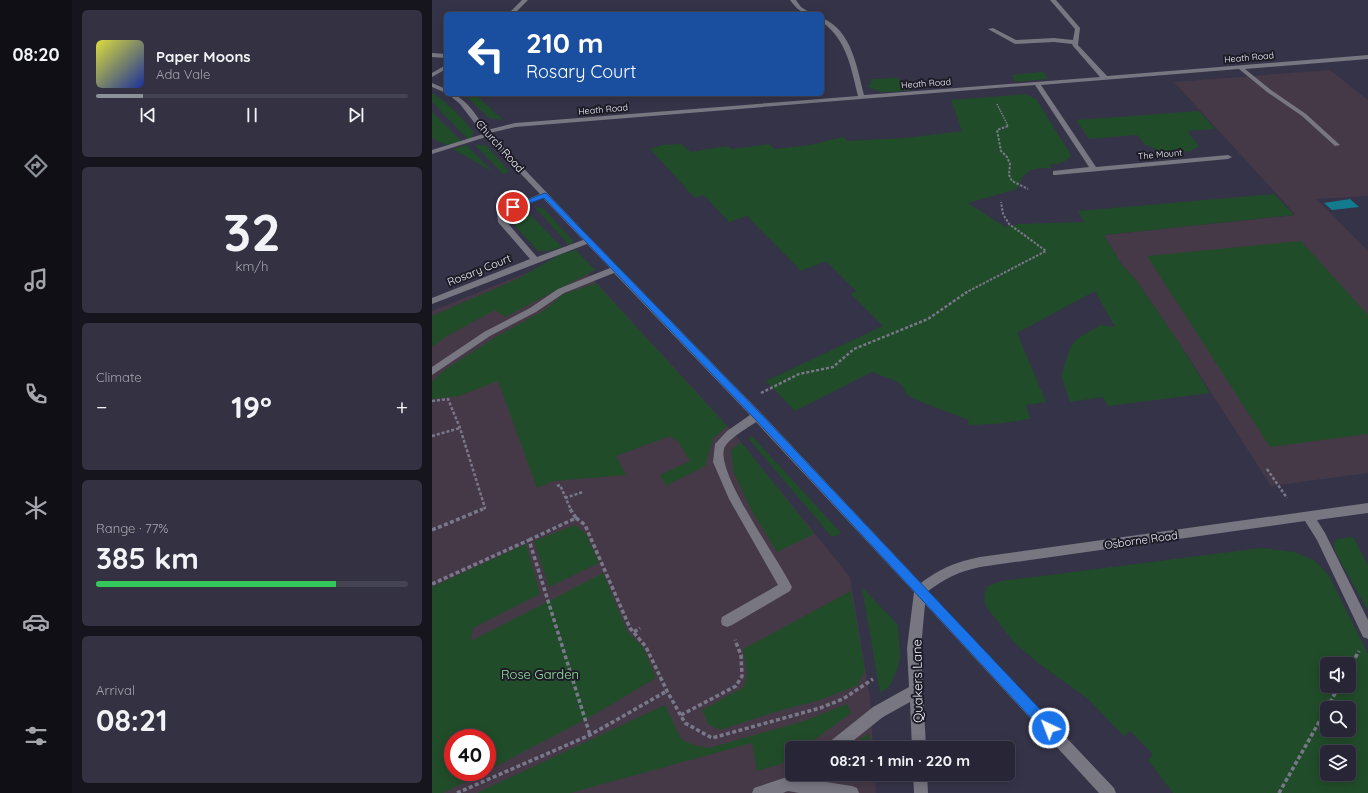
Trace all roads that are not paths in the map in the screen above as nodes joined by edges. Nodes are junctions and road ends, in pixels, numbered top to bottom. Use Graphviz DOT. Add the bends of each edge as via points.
graph roads {
  1 [pos="525,0"];
  2 [pos="794,0"];
  3 [pos="1053,0"];
  4 [pos="513,12"];
  5 [pos="806,12"];
  6 [pos="824,21"];
  7 [pos="991,29"];
  8 [pos="1074,42"];
  9 [pos="432,55"];
  10 [pos="444,56"];
  11 [pos="1368,57"];
  12 [pos="1240,67"];
  13 [pos="444,68"];
  14 [pos="432,74"];
  15 [pos="1105,78"];
  16 [pos="1037,84"];
  17 [pos="432,85"];
  18 [pos="444,90"];
  19 [pos="453,96"];
  20 [pos="862,98"];
  21 [pos="487,133"];
  22 [pos="1337,145"];
  23 [pos="432,152"];
  24 [pos="1228,157"];
  25 [pos="1094,169"];
  26 [pos="1056,173"];
  27 [pos="545,195"];
  28 [pos="588,241"];
  29 [pos="535,260"];
  30 [pos="615,269"];
  31 [pos="432,301"];
  32 [pos="432,372"];
  33 [pos="757,416"];
  34 [pos="1368,508"];
  35 [pos="1304,517"];
  36 [pos="920,590"];
  37 [pos="727,621"];
  38 [pos="1368,633"];
  39 [pos="916,691"];
  40 [pos="842,741"];
  41 [pos="919,741"];
  42 [pos="792,781"];
  43 [pos="920,781"];
  44 [pos="788,784"];
  45 [pos="759,793"];
  46 [pos="852,793"];
  47 [pos="921,793"];
  48 [pos="1110,793"];
  1 -- 4 [label="street"];
  2 -- 5 [label="street"];
  3 -- 8 [label="street" via="1078,29"];
  6 -- 20 [label="street" via="834,27 845,40"];
  7 -- 8 [label="street" via="1015,42"];
  8 -- 15 [label="street"];
  9 -- 10 [label="street"];
  11 -- 12 [label="street, Heath Road"];
  12 -- 15 [label="street, Heath Road"];
  12 -- 22 [label="street" via="1304,115"];
  13 -- 14 [label="street"];
  15 -- 16 [label="street, Heath Road"];
  16 -- 20 [label="street, Heath Road"];
  16 -- 25 [label="street"];
  17 -- 18 [label="street"];
  19 -- 21 [label="street, Church Road"];
  20 -- 21 [label="street, Heath Road" via="515,125"];
  21 -- 23 [label="street, Heath Road"];
  21 -- 27 [label="street, Church Road"];
  24 -- 25 [label="street, The Mount"];
  25 -- 26 [label="street, The Mount"];
  27 -- 28 [label="street, Church Road"];
  27 -- 29 [label="street, Rosary Court" via="501,212 501,220"];
  28 -- 29 [label="street, Rosary Court"];
  28 -- 30 [label="street, Church Road"];
  29 -- 31 [label="street, Rosary Court"];
  30 -- 32 [label="street" via="561,291 533,310 487,334"];
  30 -- 33 [label="street, Church Road"];
  33 -- 36 [label="street, Church Road"];
  33 -- 37 [label="street" via="731,434 719,447 718,462 733,496 786,587"];
  34 -- 35 [label="street, Osborne Road"];
  35 -- 36 [label="street, Osborne Road" via="980,562 958,567"];
  35 -- 38 [label="street" via="1321,537"];
  36 -- 39 [label="street, Quakers Lane" via="914,648"];
  36 -- 48 [label="street, Church Road"];
  39 -- 40 [label="street" via="878,712"];
  39 -- 41 [label="street, Quakers Lane"];
  42 -- 44 [label="street"];
  43 -- 47 [label="street"];
  44 -- 45 [label="street"];
  44 -- 46 [label="street"];
}
